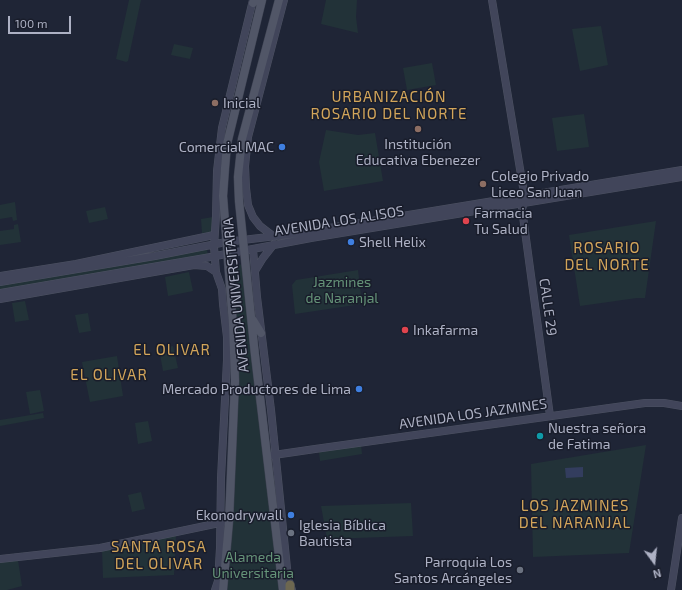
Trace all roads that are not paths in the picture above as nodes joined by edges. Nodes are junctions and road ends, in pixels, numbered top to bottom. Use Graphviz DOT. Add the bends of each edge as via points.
graph roads {
  1 [pos="262,0"];
  2 [pos="279,0"];
  3 [pos="284,0"];
  4 [pos="492,0"];
  5 [pos="496,0"];
  6 [pos="254,1"];
  7 [pos="231,105"];
  8 [pos="682,170"];
  9 [pos="682,177"];
  10 [pos="610,185"];
  11 [pos="527,199"];
  12 [pos="220,203"];
  13 [pos="244,205"];
  14 [pos="331,231"];
  15 [pos="214,235"];
  16 [pos="273,236"];
  17 [pos="244,239"];
  18 [pos="226,242"];
  19 [pos="214,244"];
  20 [pos="274,244"];
  21 [pos="253,249"];
  22 [pos="245,251"];
  23 [pos="227,254"];
  24 [pos="214,256"];
  25 [pos="255,271"];
  26 [pos="216,272"];
  27 [pos="0,276"];
  28 [pos="0,282"];
  29 [pos="0,293"];
  30 [pos="0,299"];
  31 [pos="251,317"];
  32 [pos="233,325"];
  33 [pos="261,333"];
  34 [pos="227,337"];
  35 [pos="682,406"];
  36 [pos="550,416"];
  37 [pos="271,456"];
  38 [pos="682,518"];
  39 [pos="225,522"];
  40 [pos="0,559"];
  41 [pos="289,589"];
  42 [pos="215,590"];
  43 [pos="223,590"];
  44 [pos="671,590"];
  1 -- 7 [label="main road, AVENIDA UNIVERSITARIA"];
  2 -- 13 [label="main road, AVENIDA UNIVERSITARIA" via="242,139 238,177"];
  3 -- 13 [label="street, AVENIDA UNIVERSITARIA" via="248,137"];
  4 -- 11 [label="street"];
  5 -- 11 [label="street"];
  6 -- 7 [label="street, AVENIDA UNIVERSITARIA"];
  7 -- 12 [label="main road, AVENIDA UNIVERSITARIA"];
  8 -- 10 [label="street, AVENIDA LOS ALISOS"];
  9 -- 10 [label="street, AVENIDA LOS ALISOS"];
  10 -- 11 [label="street, AVENIDA LOS ALISOS"];
  11 -- 14 [label="street, AVENIDA LOS ALISOS"];
  11 -- 36 [label="street, CALLE 29" via="522,209"];
  12 -- 15 [label="street, AVENIDA UNIVERSITARIA"];
  12 -- 18 [label="main road, AVENIDA UNIVERSITARIA"];
  13 -- 16 [label="street, AVENIDA UNIVERSITARIA" via="260,226"];
  13 -- 17 [label="main road, AVENIDA UNIVERSITARIA"];
  14 -- 16 [label="street, AVENIDA LOS ALISOS"];
  14 -- 20 [label="street, AVENIDA LOS ALISOS"];
  15 -- 19 [label="street, AVENIDA UNIVERSITARIA"];
  15 -- 27 [label="street" via="76,264"];
  16 -- 17 [label="street, AVENIDA LOS ALISOS"];
  17 -- 18 [label="street, AVENIDA LOS ALISOS"];
  17 -- 22 [label="main road, AVENIDA UNIVERSITARIA"];
  18 -- 19 [label="street, AVENIDA LOS ALISOS"];
  18 -- 23 [label="main road, AVENIDA UNIVERSITARIA"];
  19 -- 24 [label="street, AVENIDA UNIVERSITARIA"];
  19 -- 28 [label="street, AVENIDA LOS ALISOS"];
  20 -- 21 [label="street, AVENIDA LOS ALISOS"];
  20 -- 25 [label="street"];
  21 -- 22 [label="street, AVENIDA LOS ALISOS"];
  21 -- 25 [label="street, AVENIDA UNIVERSITARIA"];
  22 -- 23 [label="street, AVENIDA LOS ALISOS"];
  22 -- 31 [label="main road, AVENIDA UNIVERSITARIA"];
  23 -- 24 [label="street, AVENIDA LOS ALISOS"];
  23 -- 32 [label="main road, AVENIDA UNIVERSITARIA"];
  24 -- 26 [label="street, AVENIDA UNIVERSITARIA"];
  24 -- 29 [label="street, AVENIDA LOS ALISOS"];
  25 -- 33 [label="street, AVENIDA UNIVERSITARIA"];
  26 -- 30 [label="street, AVENIDA UNIVERSITARIA" via="207,266 190,266"];
  26 -- 34 [label="street, AVENIDA UNIVERSITARIA" via="222,289"];
  31 -- 33 [label="main road"];
  31 -- 37 [label="main road, AVENIDA UNIVERSITARIA"];
  32 -- 34 [label="main road"];
  32 -- 39 [label="main road, AVENIDA UNIVERSITARIA" via="235,403"];
  33 -- 37 [label="street, AVENIDA UNIVERSITARIA"];
  34 -- 39 [label="street, AVENIDA UNIVERSITARIA"];
  35 -- 36 [label="street, AVENIDA LOS JAZMINES" via="645,403"];
  36 -- 37 [label="street, AVENIDA LOS JAZMINES"];
  37 -- 41 [label="main road, AVENIDA UNIVERSITARIA"];
  38 -- 44 [label="street"];
  39 -- 40 [label="street" via="100,548"];
  39 -- 42 [label="street, AVENIDA UNIVERSITARIA"];
  39 -- 43 [label="main road, AVENIDA UNIVERSITARIA"];
}
